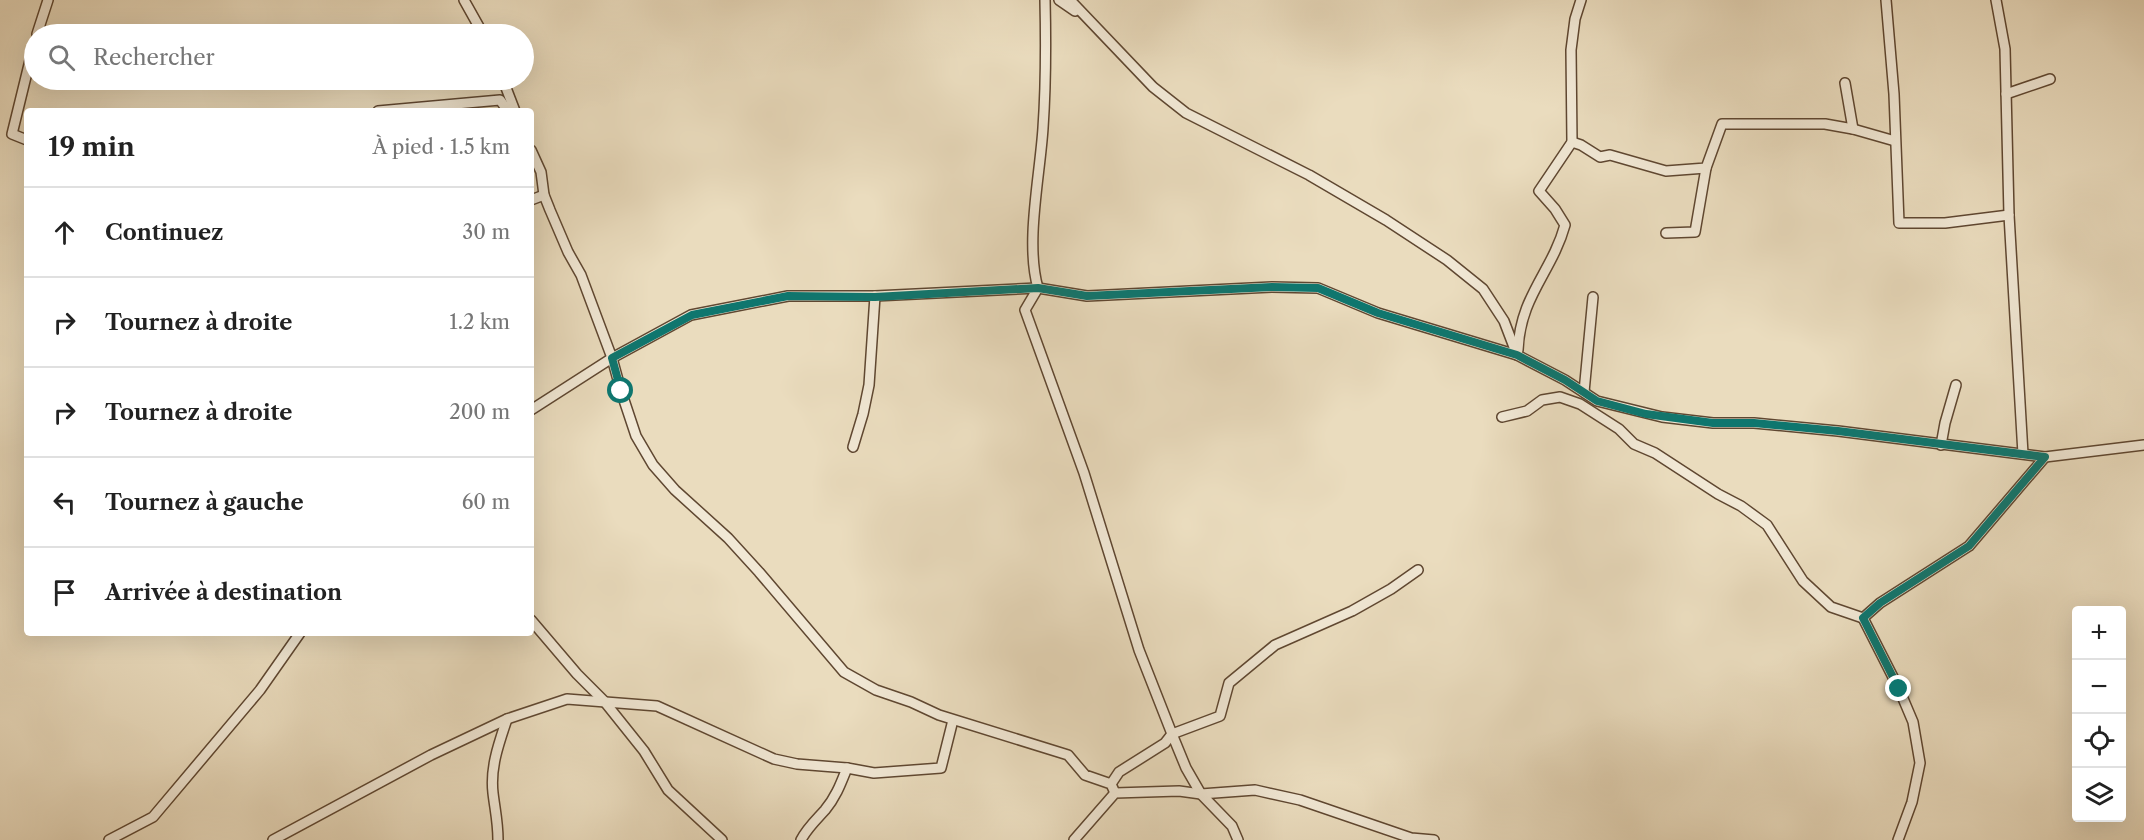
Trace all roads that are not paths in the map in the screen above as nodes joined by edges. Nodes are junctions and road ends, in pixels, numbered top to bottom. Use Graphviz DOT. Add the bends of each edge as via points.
graph roads {
  1 [pos="48,0"];
  2 [pos="464,0"];
  3 [pos="1045,0"];
  4 [pos="1059,0"];
  5 [pos="1070,0"];
  6 [pos="1581,0"];
  7 [pos="1886,0"];
  8 [pos="1996,0"];
  9 [pos="1091,23"];
  10 [pos="40,24"];
  11 [pos="477,24"];
  12 [pos="2050,79"];
  13 [pos="1845,83"];
  14 [pos="24,85"];
  15 [pos="507,90"];
  16 [pos="2006,94"];
  17 [pos="411,108"];
  18 [pos="506,108"];
  19 [pos="514,108"];
  20 [pos="1853,129"];
  21 [pos="0,132"];
  22 [pos="12,134"];
  23 [pos="24,139"];
  24 [pos="1895,141"];
  25 [pos="1572,142"];
  26 [pos="534,157"];
  27 [pos="1706,168"];
  28 [pos="544,195"];
  29 [pos="534,199"];
  30 [pos="2009,215"];
  31 [pos="1666,233"];
  32 [pos="1038,288"];
  33 [pos="875,297"];
  34 [pos="1593,297"];
  35 [pos="1517,355"];
  36 [pos="612,358"];
  37 [pos="1956,386"];
  38 [pos="1584,392"];
  39 [pos="534,408"];
  40 [pos="1502,417"];
  41 [pos="1941,445"];
  42 [pos="2144,445"];
  43 [pos="853,447"];
  44 [pos="2023,454"];
  45 [pos="2045,457"];
  46 [pos="1418,570"];
  47 [pos="1863,618"];
  48 [pos="534,624"];
  49 [pos="298,636"];
  50 [pos="604,700"];
  51 [pos="507,719"];
  52 [pos="953,720"];
  53 [pos="1172,734"];
  54 [pos="847,768"];
  55 [pos="1113,788"];
  56 [pos="1201,794"];
  57 [pos="109,840"];
  58 [pos="273,840"];
  59 [pos="498,840"];
  60 [pos="722,840"];
  61 [pos="801,840"];
  62 [pos="1074,840"];
  63 [pos="1238,840"];
  64 [pos="1434,840"];
  65 [pos="1898,840"];
  1 -- 10 [label="street"];
  2 -- 11 [label="street"];
  3 -- 32 [label="street" via="1043,129 1034,231"];
  4 -- 9 [label="street"];
  5 -- 9 [label="street"];
  6 -- 25 [label="street" via="1571,50"];
  7 -- 24 [label="street"];
  8 -- 16 [label="street" via="2005,49"];
  9 -- 35 [label="street" via="1153,87 1186,113 1308,175 1447,260 1483,289 1504,321"];
  12 -- 16 [label="street"];
  13 -- 20 [label="street"];
  14 -- 22 [label="street"];
  15 -- 19 [label="street"];
  16 -- 30 [label="street"];
  17 -- 18 [label="street" via="500,100"];
  20 -- 24 [label="street"];
  20 -- 27 [label="street" via="1799,123 1722,124"];
  21 -- 22 [label="street"];
  22 -- 23 [label="street"];
  24 -- 30 [label="street" via="1899,223 1945,223"];
  25 -- 27 [label="street" via="1600,157 1610,155 1666,171"];
  25 -- 35 [label="street" via="1539,191 1565,225 1560,244 1526,306 1518,329"];
  26 -- 28 [label="street"];
  27 -- 31 [label="street" via="1695,232"];
  28 -- 29 [label="street"];
  28 -- 36 [label="street" via="568,252 582,274"];
  30 -- 44 [label="street"];
  32 -- 33 [label="street"];
  32 -- 35 [label="street" via="1087,296 1318,288 1378,313"];
  32 -- 53 [label="street" via="1025,310 1084,473 1139,650"];
  33 -- 36 [label="street" via="788,296 692,315"];
  33 -- 43 [label="street" via="869,385"];
  34 -- 38 [label="street"];
  35 -- 38 [label="street"];
  36 -- 39 [label="street"];
  36 -- 52 [label="street" via="636,436 653,465 728,538 844,672 876,690"];
  37 -- 41 [label="street"];
  38 -- 41 [label="street" via="1597,401 1662,417 1838,431"];
  40 -- 47 [label="street" via="1527,411 1542,400 1560,397 1580,404 1619,429 1634,444 1655,453 1767,525 1803,581 1831,607"];
  41 -- 44 [label="street"];
  42 -- 45 [label="street"];
  44 -- 45 [label="street"];
  45 -- 47 [label="street" via="1969,546"];
  46 -- 53 [label="street" via="1352,611 1275,645 1229,683 1220,716"];
  47 -- 65 [label="street" via="1913,722 1920,763 1912,802"];
  48 -- 50 [label="street" via="577,675"];
  49 -- 57 [label="street" via="260,690 153,817"];
  50 -- 51 [label="street" via="567,699"];
  50 -- 54 [label="street" via="657,706 774,759"];
  50 -- 60 [label="street" via="644,751 668,790"];
  51 -- 58 [label="street"];
  51 -- 59 [label="street" via="495,753 493,776"];
  52 -- 54 [label="street" via="941,768 874,773"];
  52 -- 55 [label="street" via="1068,755 1085,775"];
  53 -- 55 [label="street" via="1165,744 1119,772"];
  53 -- 56 [label="street"];
  54 -- 61 [label="street" via="838,793"];
  55 -- 56 [label="street"];
  55 -- 62 [label="street"];
  56 -- 63 [label="street" via="1232,826"];
  56 -- 64 [label="street" via="1255,790 1300,800 1411,838"];
}
